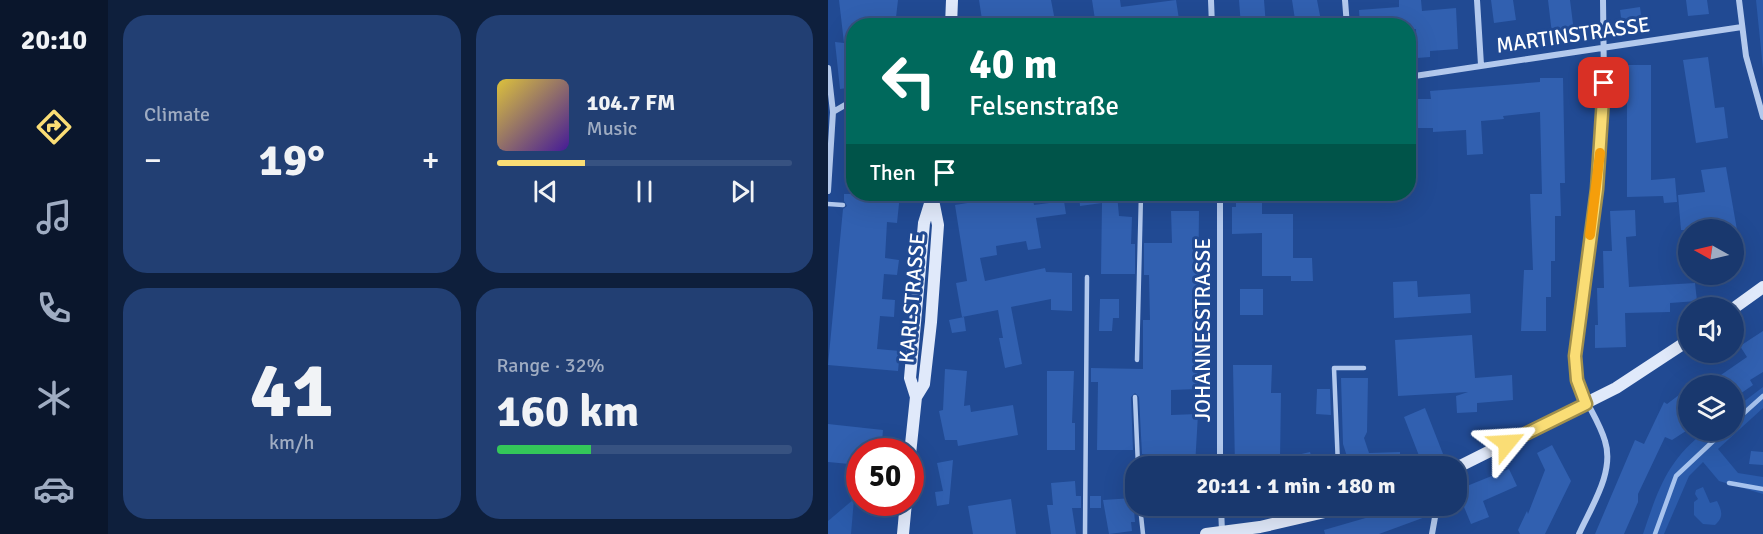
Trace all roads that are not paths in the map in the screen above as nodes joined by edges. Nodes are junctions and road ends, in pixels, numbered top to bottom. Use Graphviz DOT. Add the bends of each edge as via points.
graph roads {
  1 [pos="952,0"];
  2 [pos="1210,0"];
  3 [pos="1345,0"];
  4 [pos="1477,0"];
  5 [pos="1603,0"];
  6 [pos="1739,0"];
  7 [pos="951,18"];
  8 [pos="1211,18"];
  9 [pos="1346,18"];
  10 [pos="1742,27"];
  11 [pos="1604,47"];
  12 [pos="1481,65"];
  13 [pos="828,68"];
  14 [pos="1416,76"];
  15 [pos="846,105"];
  16 [pos="833,112"];
  17 [pos="1763,117"];
  18 [pos="828,191"];
  19 [pos="932,201"];
  20 [pos="934,201"];
  21 [pos="1141,201"];
  22 [pos="1220,201"];
  23 [pos="828,204"];
  24 [pos="843,205"];
  25 [pos="921,261"];
  26 [pos="935,267"];
  27 [pos="1087,277"];
  28 [pos="1763,287"];
  29 [pos="1744,301"];
  30 [pos="915,319"];
  31 [pos="931,322"];
  32 [pos="1678,347"];
  33 [pos="1137,360"];
  34 [pos="1364,368"];
  35 [pos="916,397"];
  36 [pos="1135,397"];
  37 [pos="1586,404"];
  38 [pos="912,438"];
  39 [pos="1138,456"];
  40 [pos="1220,456"];
  41 [pos="1338,456"];
  42 [pos="1467,463"];
  43 [pos="905,516"];
  44 [pos="1141,516"];
  45 [pos="1221,516"];
  46 [pos="1305,516"];
  47 [pos="1435,516"];
  48 [pos="1222,532"];
  49 [pos="903,534"];
  50 [pos="1085,534"];
  51 [pos="1143,534"];
  52 [pos="1206,534"];
  53 [pos="1432,534"];
  54 [pos="1579,534"];
  1 -- 7 [label="main road"];
  2 -- 8 [label="street"];
  3 -- 9 [label="street"];
  4 -- 12 [label="street"];
  5 -- 11 [label="street"];
  6 -- 10 [label="street"];
  10 -- 11 [label="street, MARTINSTRASSE"];
  10 -- 17 [label="street" via="1751,81"];
  11 -- 12 [label="street, MARTINSTRASSE"];
  11 -- 37 [label="street" via="1598,180 1575,350 1577,380"];
  12 -- 14 [label="street, MARTINSTRASSE"];
  13 -- 16 [label="street"];
  15 -- 16 [label="street"];
  16 -- 18 [label="street"];
  19 -- 25 [label="main road, KARLSTRASSE" via="924,224"];
  20 -- 26 [label="main road, KARLSTRASSE" via="938,225"];
  21 -- 33 [label="lane"];
  22 -- 40 [label="street, JOHANNESSTRASSE"];
  23 -- 24 [label="lane"];
  25 -- 26 [label="main road" via="929,255"];
  25 -- 30 [label="main road, KARLSTRASSE"];
  26 -- 31 [label="main road, KARLSTRASSE"];
  27 -- 50 [label="lane"];
  28 -- 29 [label="main road"];
  30 -- 31 [label="main road" via="922,325"];
  30 -- 35 [label="main road, KARLSTRASSE" via="910,378"];
  31 -- 35 [label="main road, KARLSTRASSE" via="924,384"];
  32 -- 37 [label="main road"];
  34 -- 41 [label="lane" via="1335,368"];
  35 -- 38 [label="main road, KARLSTRASSE"];
  36 -- 39 [label="lane"];
  37 -- 42 [label="main road"];
  37 -- 54 [label="street" via="1606,442 1606,465"];
  43 -- 49 [label="main road"];
  44 -- 51 [label="lane"];
  45 -- 48 [label="street"];
  46 -- 48 [label="main road"];
  47 -- 53 [label="street"];
  48 -- 52 [label="main road"];
}
